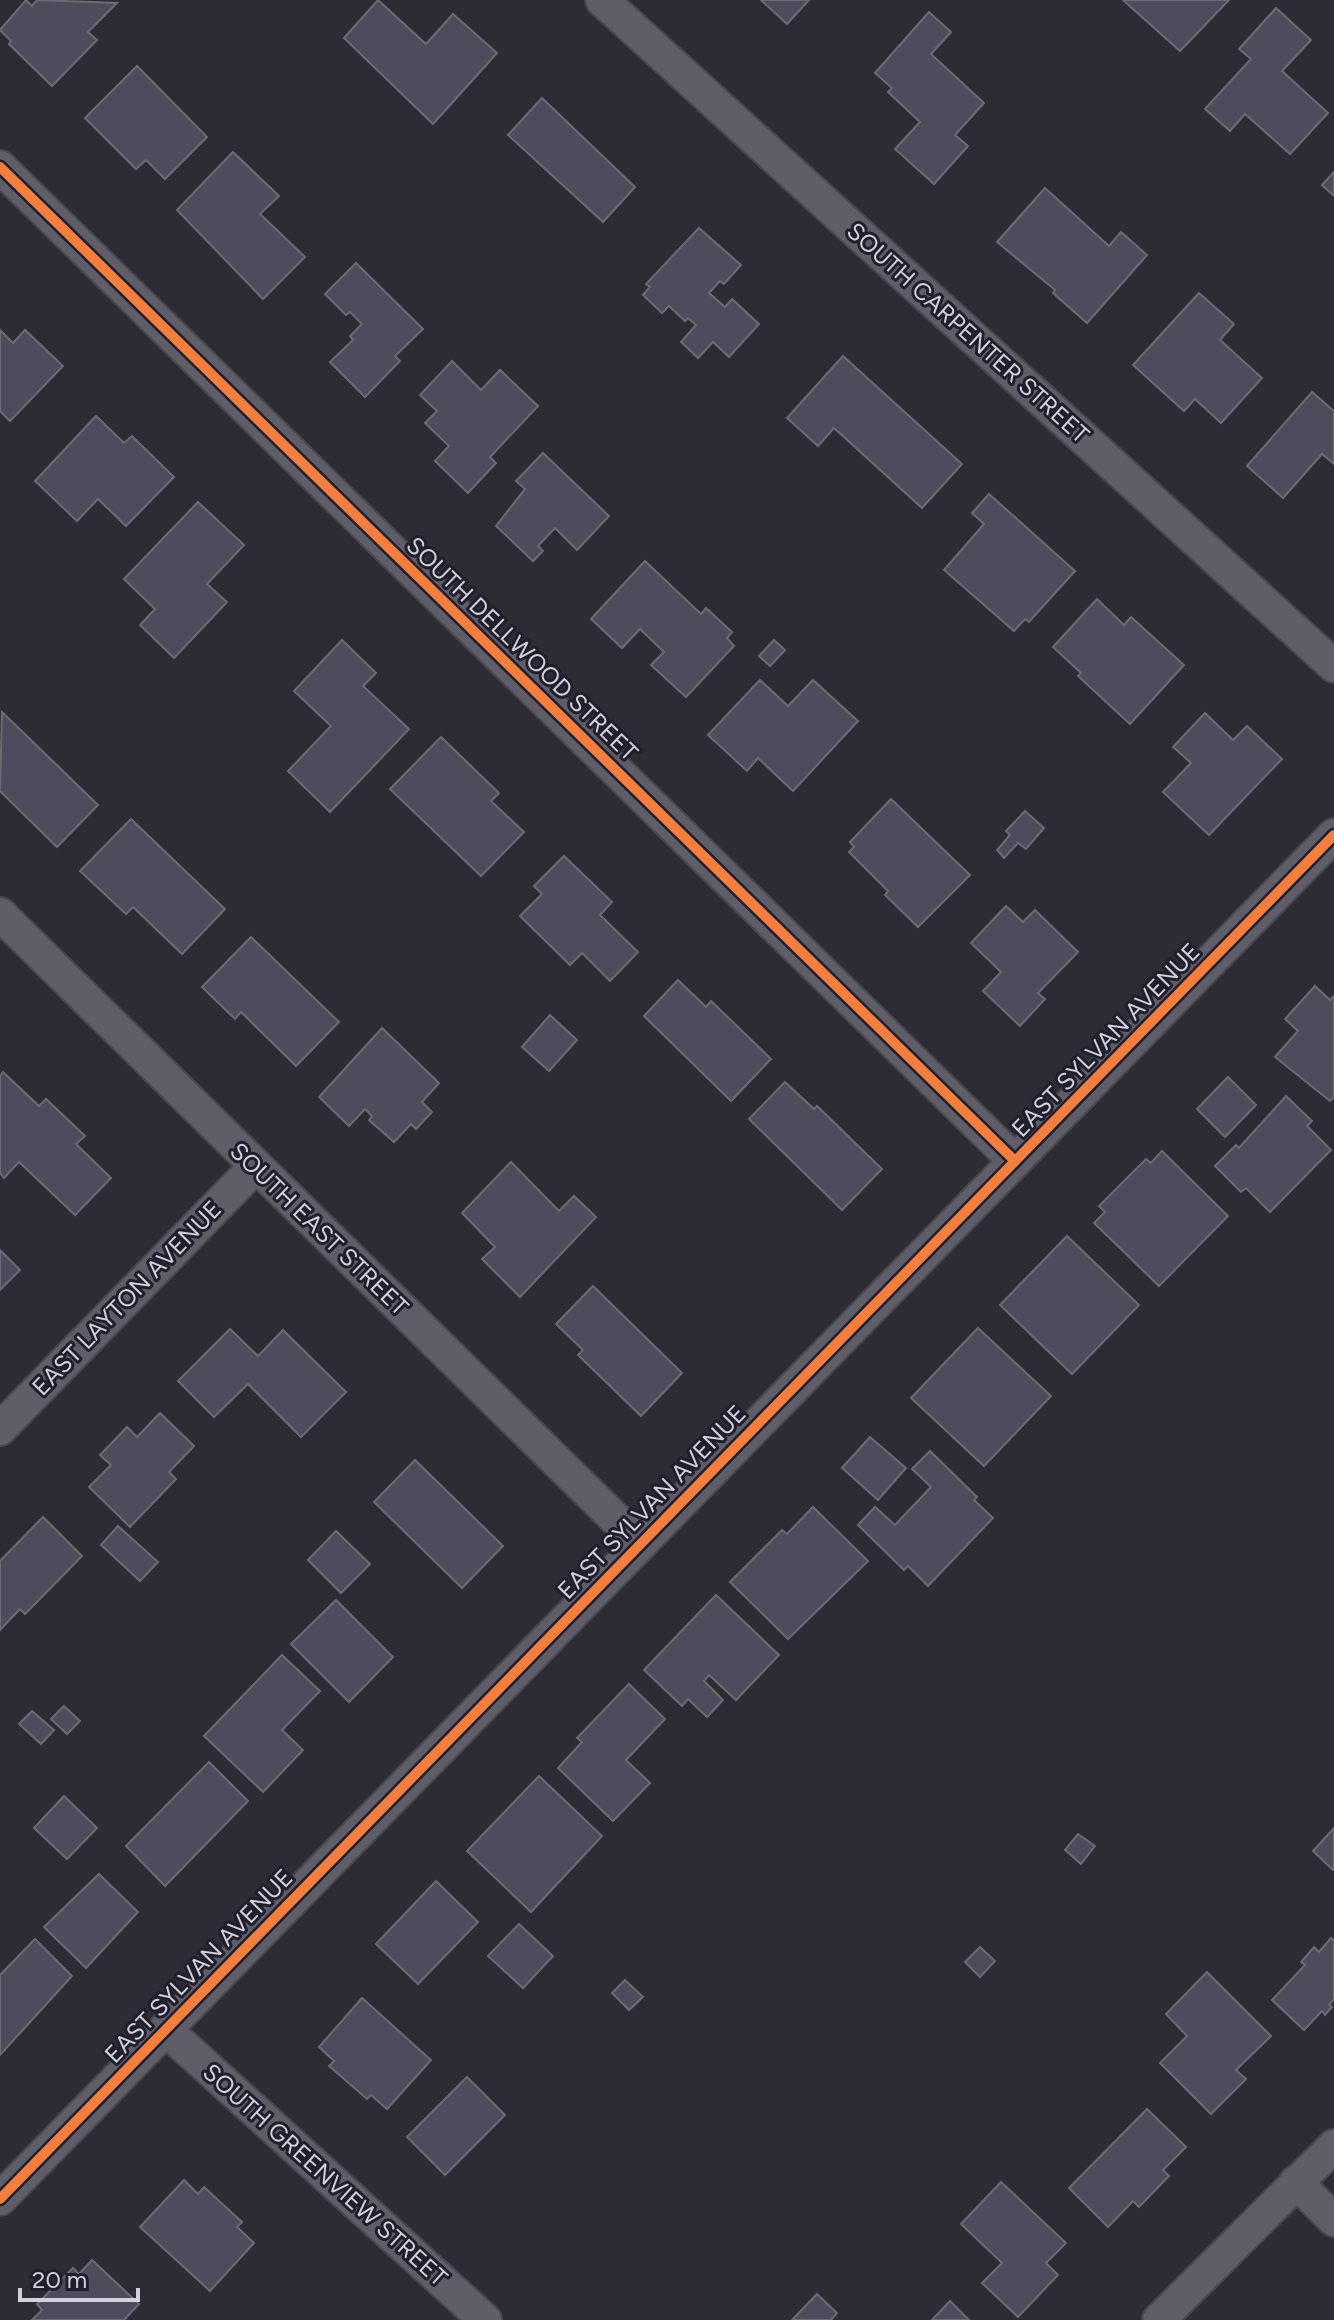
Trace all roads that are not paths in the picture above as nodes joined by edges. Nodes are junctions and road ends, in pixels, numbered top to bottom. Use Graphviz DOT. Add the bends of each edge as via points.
graph roads {
  1 [pos="602,0"];
  2 [pos="0,167"];
  3 [pos="1334,666"];
  4 [pos="1334,835"];
  5 [pos="0,914"];
  6 [pos="1015,1161"];
  7 [pos="255,1167"];
  8 [pos="0,1429"];
  9 [pos="640,1543"];
  10 [pos="165,2029"];
  11 [pos="1334,2146"];
  12 [pos="1296,2182"];
  13 [pos="0,2199"];
  14 [pos="1334,2220"];
  15 [pos="485,2320"];
  16 [pos="1159,2320"];
  1 -- 3 [label="street, SOUTH CARPENTER STREET"];
  2 -- 6 [label="street, SOUTH DELLWOOD STREET"];
  4 -- 6 [label="street, EAST SYLVAN AVENUE"];
  5 -- 7 [label="street, SOUTH EAST STREET"];
  6 -- 9 [label="street, EAST SYLVAN AVENUE"];
  7 -- 8 [label="street, EAST LAYTON AVENUE"];
  7 -- 9 [label="street, SOUTH EAST STREET"];
  9 -- 10 [label="street, EAST SYLVAN AVENUE"];
  10 -- 13 [label="street, EAST SYLVAN AVENUE"];
  10 -- 15 [label="street, SOUTH GREENVIEW STREET"];
  11 -- 12 [label="street"];
  12 -- 14 [label="street"];
  12 -- 16 [label="street"];
}
